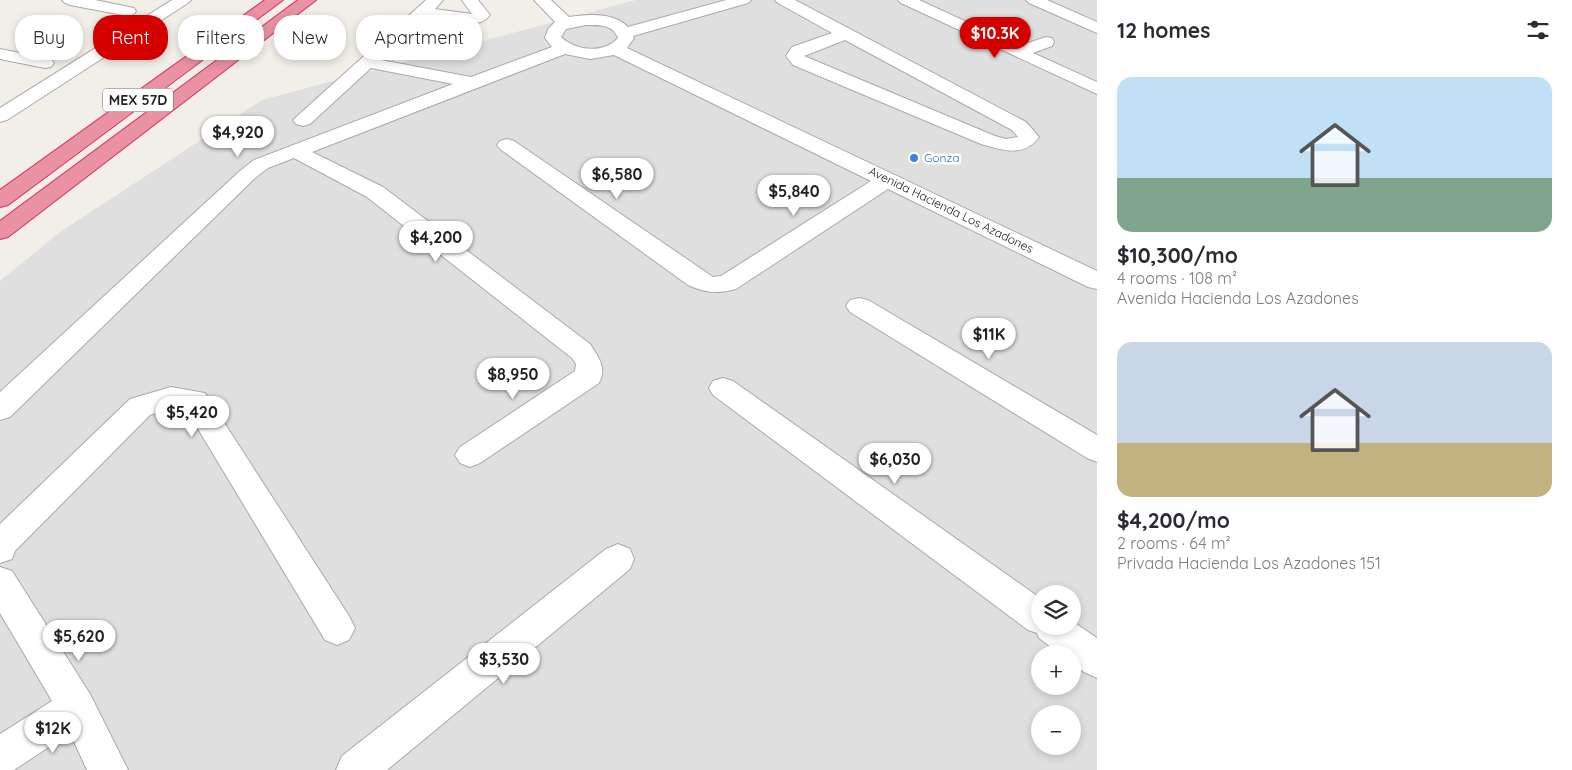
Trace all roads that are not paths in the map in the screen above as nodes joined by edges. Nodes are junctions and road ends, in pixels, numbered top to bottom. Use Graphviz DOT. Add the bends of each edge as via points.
graph roads {
  1 [pos="70,0"];
  2 [pos="183,0"];
  3 [pos="275,0"];
  4 [pos="308,0"];
  5 [pos="470,0"];
  6 [pos="542,0"];
  7 [pos="743,0"];
  8 [pos="783,0"];
  9 [pos="906,0"];
  10 [pos="1034,0"];
  11 [pos="96,2"];
  12 [pos="430,6"];
  13 [pos="128,11"];
  14 [pos="565,23"];
  15 [pos="1096,26"];
  16 [pos="846,34"];
  17 [pos="620,40"];
  18 [pos="1046,42"];
  19 [pos="564,48"];
  20 [pos="1018,52"];
  21 [pos="0,54"];
  22 [pos="368,62"];
  23 [pos="45,63"];
  24 [pos="473,83"];
  25 [pos="1097,89"];
  26 [pos="0,116"];
  27 [pos="303,120"];
  28 [pos="507,145"];
  29 [pos="295,150"];
  30 [pos="888,179"];
  31 [pos="0,200"];
  32 [pos="0,232"];
  33 [pos="1097,281"];
  34 [pos="859,306"];
  35 [pos="723,388"];
  36 [pos="0,409"];
  37 [pos="1097,450"];
  38 [pos="470,455"];
  39 [pos="0,548"];
  40 [pos="618,559"];
  41 [pos="0,582"];
  42 [pos="1031,611"];
  43 [pos="336,628"];
  44 [pos="1063,635"];
  45 [pos="1097,660"];
  46 [pos="77,707"];
  47 [pos="0,756"];
  48 [pos="108,770"];
  49 [pos="356,770"];
  1 -- 11 [label="street"];
  2 -- 26 [label="street"];
  3 -- 31 [label="highway, MEX 57D"];
  4 -- 32 [label="highway, MEX 57D"];
  5 -- 12 [label="street" via="482,15 478,18"];
  6 -- 14 [label="street"];
  7 -- 17 [label="street"];
  8 -- 16 [label="street"];
  9 -- 20 [label="street"];
  10 -- 15 [label="street"];
  11 -- 13 [label="street"];
  12 -- 22 [label="street"];
  14 -- 17 [label="street, Avenida Hacienda Los Azadones" via="598,20 615,25"];
  14 -- 19 [label="street" via="553,33 556,43"];
  16 -- 16 [label="street" via="798,51 795,56 799,61 988,140 1006,145 1024,143 1028,137 1020,126"];
  17 -- 19 [label="street" via="588,53"];
  17 -- 30 [label="street, Avenida Hacienda Los Azadones"];
  18 -- 20 [label="street"];
  19 -- 24 [label="street"];
  20 -- 25 [label="street"];
  21 -- 23 [label="street"];
  22 -- 24 [label="street"];
  22 -- 27 [label="street"];
  24 -- 29 [label="street"];
  28 -- 30 [label="street" via="710,285 727,283"];
  29 -- 36 [label="street" via="261,164 248,174"];
  29 -- 38 [label="street" via="375,192 581,351 589,364 589,376"];
  30 -- 33 [label="street, Avenida Hacienda Los Azadones"];
  34 -- 37 [label="street"];
  35 -- 42 [label="street"];
  39 -- 43 [label="street" via="140,407 171,397 195,400"];
  40 -- 49 [label="street"];
  41 -- 46 [label="street"];
  44 -- 45 [label="street"];
  46 -- 47 [label="street"];
  46 -- 48 [label="street"];
}
